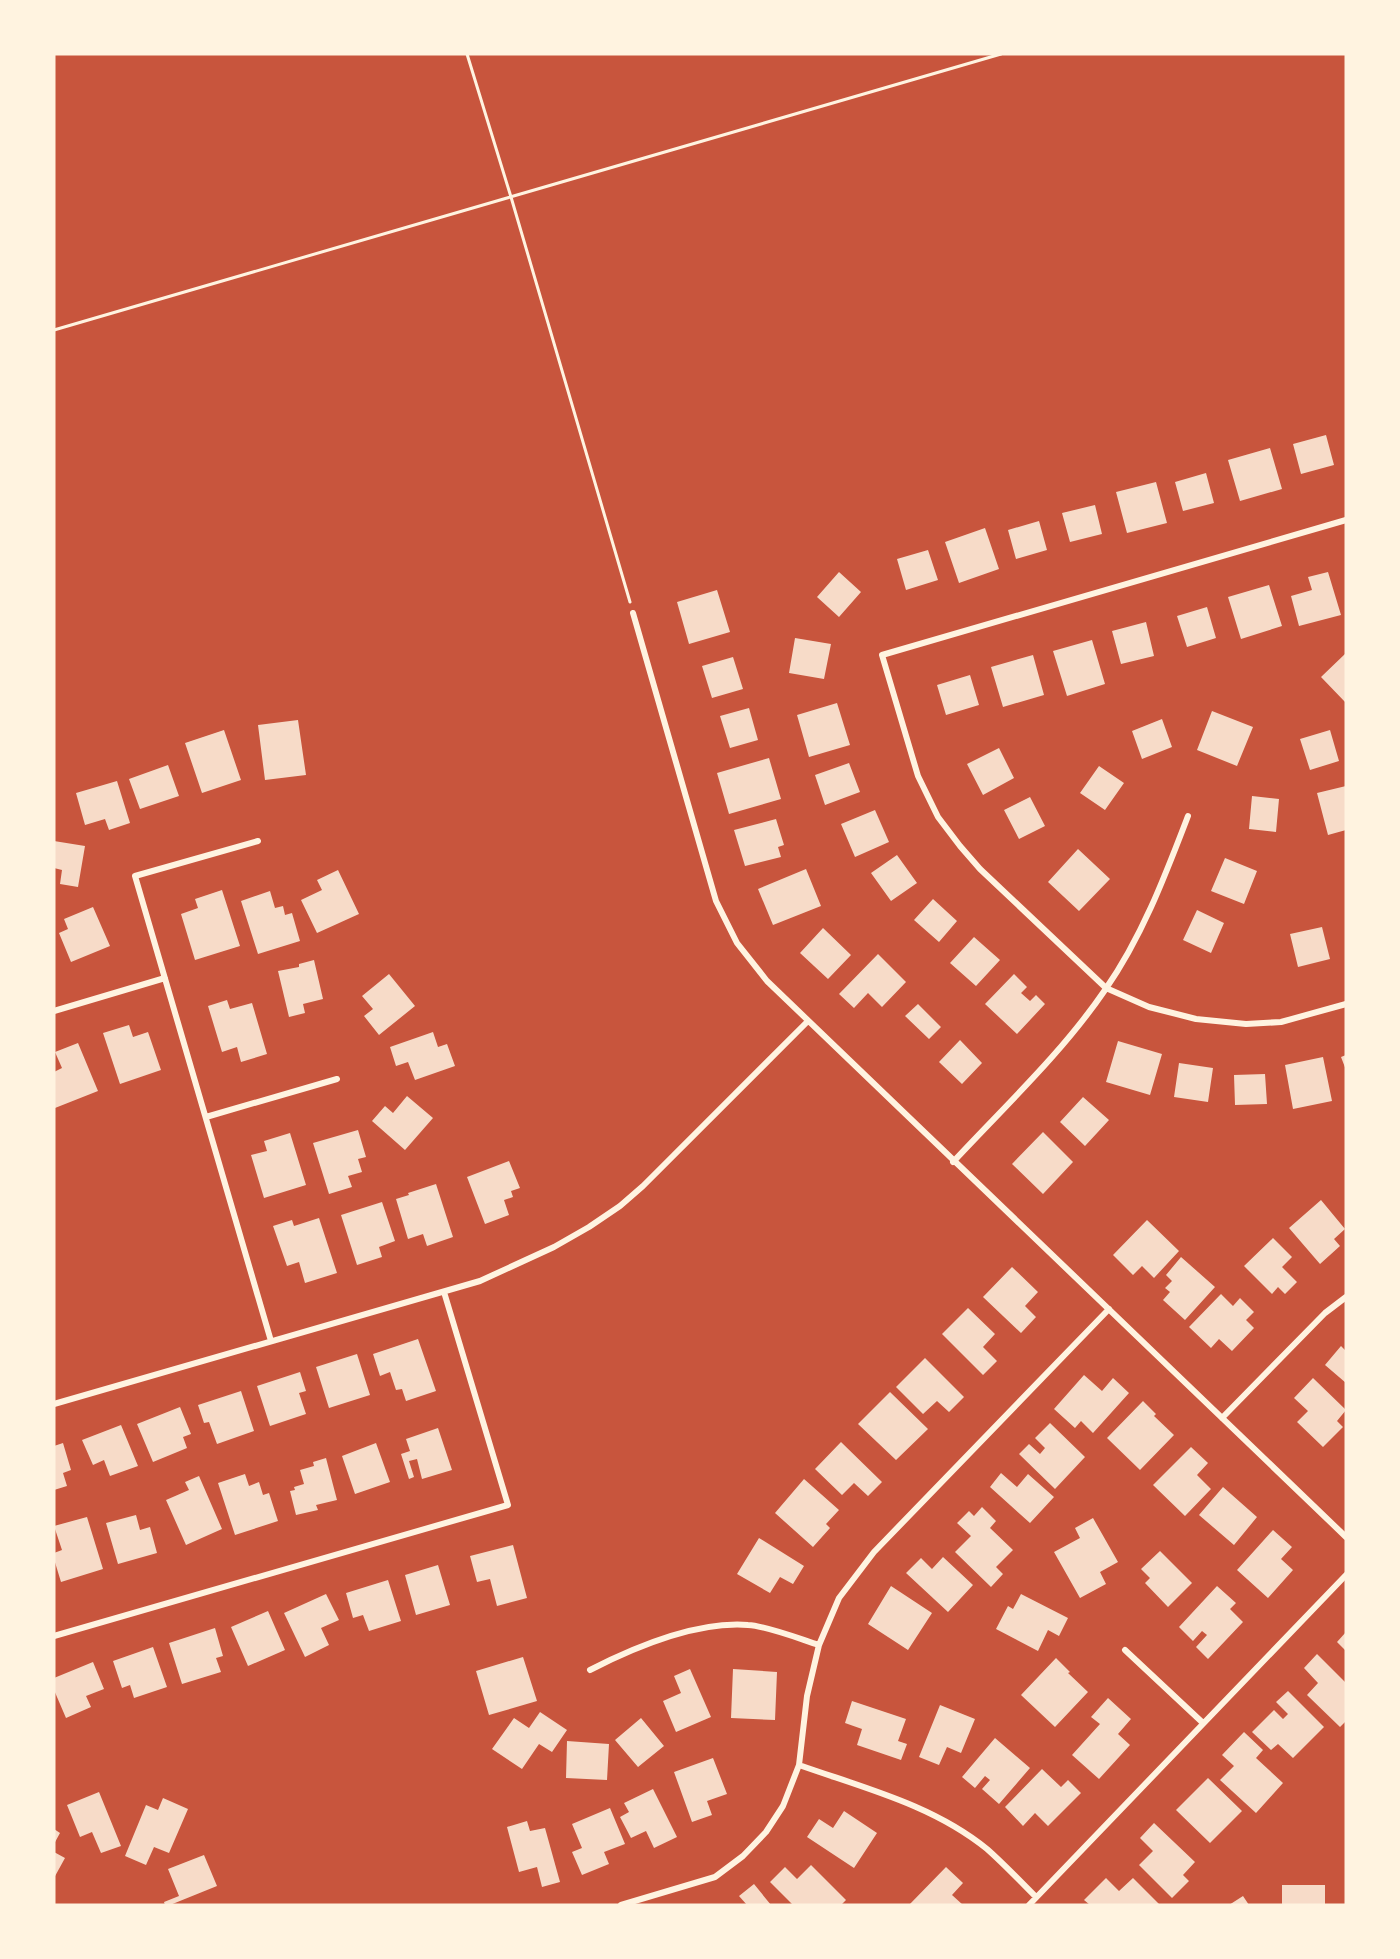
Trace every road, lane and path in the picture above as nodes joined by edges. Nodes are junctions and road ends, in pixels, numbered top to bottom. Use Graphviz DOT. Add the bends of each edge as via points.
graph roads {
  1 [pos="467,54"];
  2 [pos="1001,54"];
  3 [pos="512,196"];
  4 [pos="54,330"];
  5 [pos="1346,520"];
  6 [pos="633,613"];
  7 [pos="1188,816"];
  8 [pos="258,841"];
  9 [pos="165,978"];
  10 [pos="1106,988"];
  11 [pos="1346,1004"];
  12 [pos="54,1011"];
  13 [pos="808,1021"];
  14 [pos="337,1079"];
  15 [pos="206,1117"];
  16 [pos="953,1162"];
  17 [pos="444,1292"];
  18 [pos="1346,1297"];
  19 [pos="1109,1309"];
  20 [pos="272,1341"];
  21 [pos="54,1404"];
  22 [pos="1222,1418"];
  23 [pos="1346,1536"];
  24 [pos="1346,1575"];
  25 [pos="54,1636"];
  26 [pos="819,1645"];
  27 [pos="1125,1650"];
  28 [pos="591,1670"];
  29 [pos="1203,1723"];
  30 [pos="799,1766"];
  31 [pos="1036,1897"];
  32 [pos="621,1905"];
  33 [pos="1029,1905"];
  1 -- 3 [label="path"];
  2 -- 3 [label="path"];
  3 -- 4 [label="path"];
  3 -- 6 [label="path"];
  5 -- 10 [label="street" via="882,655 918,776 938,817 980,869"];
  6 -- 13 [label="street" via="716,901 737,943 767,981"];
  7 -- 10 [label="street" via="1150,909"];
  8 -- 9 [label="street" via="135,876"];
  9 -- 12 [label="street"];
  9 -- 15 [label="street"];
  10 -- 11 [label="street" via="1149,1007 1196,1019 1246,1024 1281,1022"];
  10 -- 16 [label="street" via="1057,1052"];
  13 -- 16 [label="street"];
  13 -- 17 [label="street" via="620,1206 523,1262"];
  14 -- 15 [label="street"];
  15 -- 20 [label="street"];
  16 -- 19 [label="street"];
  17 -- 20 [label="street"];
  17 -- 25 [label="street" via="508,1505"];
  18 -- 22 [label="street" via="1325,1312"];
  19 -- 22 [label="street"];
  19 -- 26 [label="street" via="874,1551 839,1598"];
  20 -- 21 [label="street"];
  22 -- 23 [label="street"];
  24 -- 29 [label="street"];
  26 -- 28 [label="street" via="750,1625 710,1625 629,1650"];
  26 -- 30 [label="street" via="807,1696"];
  27 -- 29 [label="street"];
  29 -- 31 [label="street"];
  30 -- 31 [label="street" via="914,1805 947,1822 987,1849"];
  30 -- 32 [label="street" via="783,1806 743,1856 715,1876"];
  31 -- 33 [label="street"];
}
